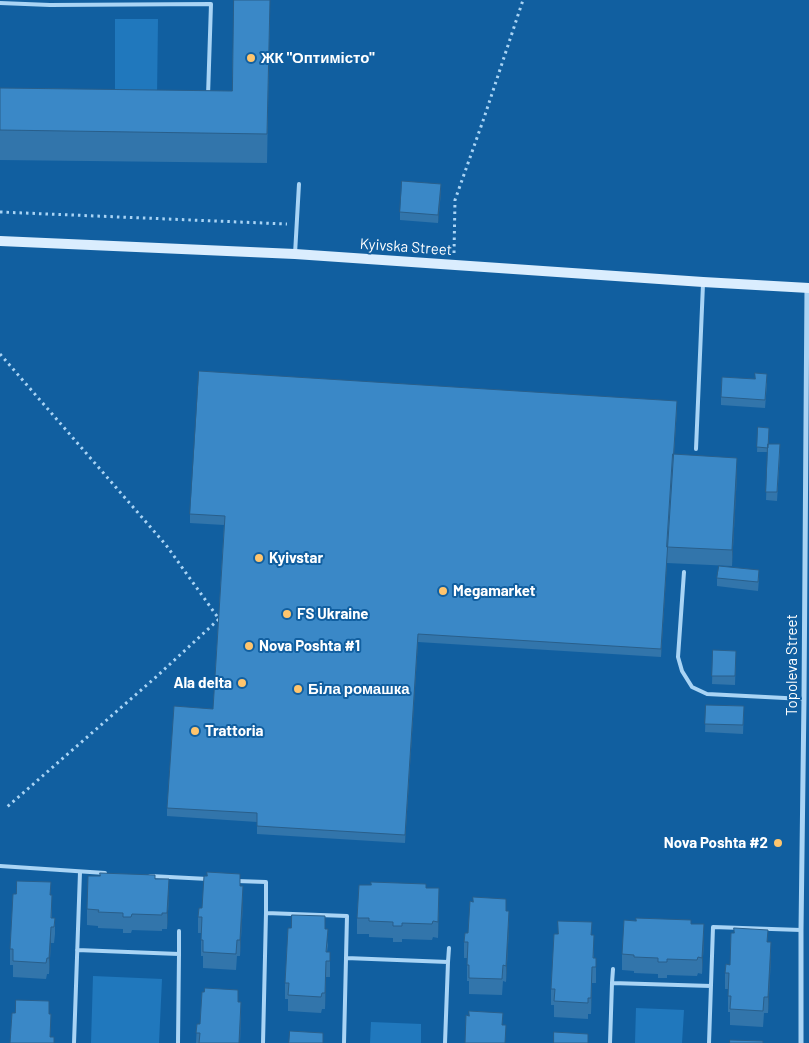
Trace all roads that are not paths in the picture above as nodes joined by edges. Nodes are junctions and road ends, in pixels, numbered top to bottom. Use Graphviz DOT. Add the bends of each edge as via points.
graph roads {
  1 [pos="50,2"];
  2 [pos="0,3"];
  3 [pos="208,98"];
  4 [pos="299,184"];
  5 [pos="0,241"];
  6 [pos="295,254"];
  7 [pos="704,282"];
  8 [pos="808,288"];
  9 [pos="696,449"];
  10 [pos="684,572"];
  11 [pos="804,699"];
  12 [pos="0,866"];
  13 [pos="80,872"];
  14 [pos="109,874"];
  15 [pos="148,876"];
  16 [pos="217,880"];
  17 [pos="236,881"];
  18 [pos="266,913"];
  19 [pos="801,930"];
  20 [pos="179,931"];
  21 [pos="449,948"];
  22 [pos="77,950"];
  23 [pos="179,954"];
  24 [pos="346,958"];
  25 [pos="448,962"];
  26 [pos="613,969"];
  27 [pos="612,983"];
  28 [pos="711,986"];
  29 [pos="74,1043"];
  30 [pos="178,1043"];
  31 [pos="263,1043"];
  32 [pos="344,1043"];
  33 [pos="446,1043"];
  34 [pos="610,1043"];
  35 [pos="709,1043"];
  36 [pos="801,1043"];
  1 -- 2 [label="lane"];
  1 -- 3 [label="lane" via="211,4"];
  4 -- 6 [label="lane"];
  5 -- 6 [label="street, Kyivska Street"];
  6 -- 7 [label="street, Kyivska Street"];
  7 -- 8 [label="street, Kyivska Street"];
  7 -- 9 [label="lane"];
  8 -- 11 [label="street, Topoleva Street"];
  10 -- 11 [label="lane" via="678,657 682,672 692,687 707,694"];
  11 -- 19 [label="street, Topoleva Street"];
  12 -- 13 [label="lane"];
  13 -- 14 [label="lane"];
  13 -- 22 [label="lane"];
  15 -- 16 [label="lane"];
  17 -- 18 [label="lane" via="266,882"];
  18 -- 24 [label="lane" via="347,916"];
  18 -- 31 [label="lane"];
  19 -- 28 [label="lane" via="713,926"];
  19 -- 36 [label="street, Topoleva Street"];
  20 -- 23 [label="lane"];
  21 -- 25 [label="lane"];
  22 -- 23 [label="lane"];
  22 -- 29 [label="lane"];
  23 -- 30 [label="lane"];
  24 -- 25 [label="lane"];
  24 -- 32 [label="lane"];
  25 -- 33 [label="lane"];
  26 -- 27 [label="lane"];
  27 -- 28 [label="lane"];
  27 -- 34 [label="lane"];
  28 -- 35 [label="lane"];
}
